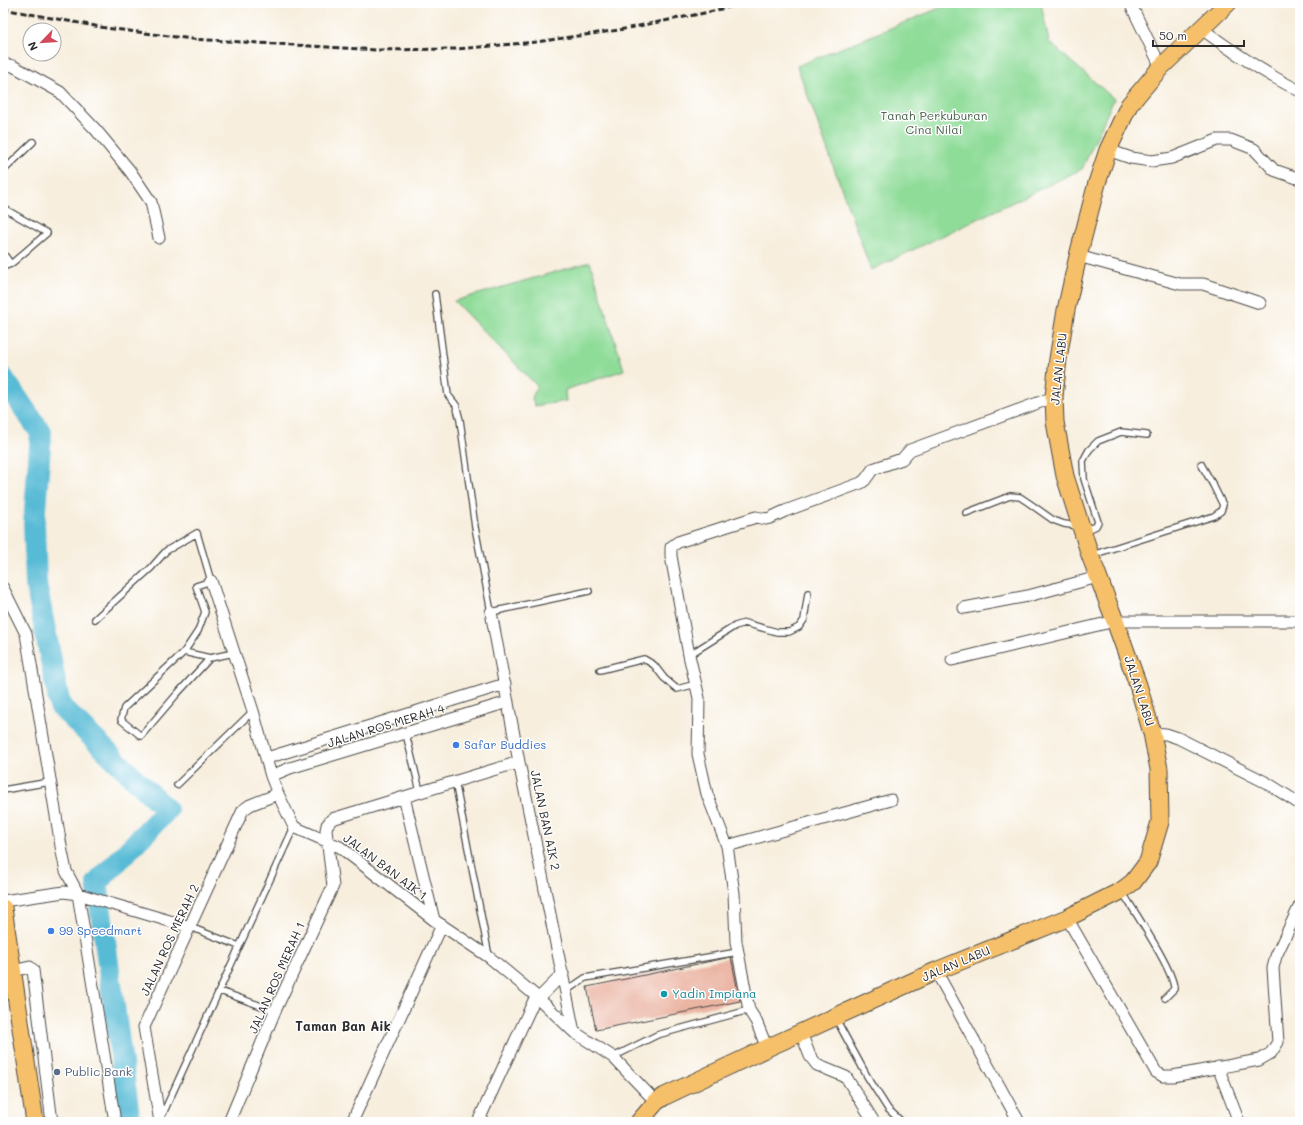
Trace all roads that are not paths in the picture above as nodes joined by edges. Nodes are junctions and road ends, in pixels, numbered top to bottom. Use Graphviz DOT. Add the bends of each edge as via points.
graph roads {
  1 [pos="1130,3"];
  2 [pos="1228,3"];
  3 [pos="1202,29"];
  4 [pos="3,64"];
  5 [pos="1161,68"];
  6 [pos="1300,91"];
  7 [pos="33,142"];
  8 [pos="1108,150"];
  9 [pos="3,171"];
  10 [pos="1300,179"];
  11 [pos="3,208"];
  12 [pos="159,238"];
  13 [pos="3,253"];
  14 [pos="1078,256"];
  15 [pos="11,264"];
  16 [pos="3,267"];
  17 [pos="435,294"];
  18 [pos="1260,303"];
  19 [pos="1054,397"];
  20 [pos="1147,435"];
  21 [pos="1201,464"];
  22 [pos="966,513"];
  23 [pos="1080,526"];
  24 [pos="1090,555"];
  25 [pos="1098,577"];
  26 [pos="212,580"];
  27 [pos="3,588"];
  28 [pos="589,591"];
  29 [pos="808,593"];
  30 [pos="964,608"];
  31 [pos="491,612"];
  32 [pos="95,619"];
  33 [pos="1115,621"];
  34 [pos="1300,621"];
  35 [pos="184,652"];
  36 [pos="234,653"];
  37 [pos="689,655"];
  38 [pos="210,658"];
  39 [pos="952,660"];
  40 [pos="600,670"];
  41 [pos="505,684"];
  42 [pos="696,684"];
  43 [pos="508,702"];
  44 [pos="253,711"];
  45 [pos="1152,733"];
  46 [pos="406,734"];
  47 [pos="267,758"];
  48 [pos="519,762"];
  49 [pos="271,776"];
  50 [pos="455,781"];
  51 [pos="50,782"];
  52 [pos="177,785"];
  53 [pos="3,790"];
  54 [pos="420,792"];
  55 [pos="278,794"];
  56 [pos="404,797"];
  57 [pos="891,800"];
  58 [pos="1300,804"];
  59 [pos="294,827"];
  60 [pos="326,842"];
  61 [pos="728,846"];
  62 [pos="1122,891"];
  63 [pos="83,896"];
  64 [pos="3,901"];
  65 [pos="1300,905"];
  66 [pos="3,908"];
  67 [pos="1067,918"];
  68 [pos="438,922"];
  69 [pos="190,926"];
  70 [pos="238,946"];
  71 [pos="738,952"];
  72 [pos="489,957"];
  73 [pos="8,960"];
  74 [pos="936,971"];
  75 [pos="563,974"];
  76 [pos="220,991"];
  77 [pos="566,991"];
  78 [pos="537,998"];
  79 [pos="1165,998"];
  80 [pos="749,1010"];
  81 [pos="275,1012"];
  82 [pos="835,1017"];
  83 [pos="574,1032"];
  84 [pos="801,1033"];
  85 [pos="767,1048"];
  86 [pos="613,1057"];
  87 [pos="1218,1067"];
  88 [pos="656,1102"];
  89 [pos="35,1122"];
  90 [pos="52,1122"];
  91 [pos="115,1122"];
  92 [pos="160,1122"];
  93 [pos="229,1122"];
  94 [pos="352,1122"];
  95 [pos="478,1122"];
  96 [pos="639,1122"];
  97 [pos="874,1122"];
  98 [pos="902,1122"];
  99 [pos="1018,1122"];
  100 [pos="1239,1122"];
  1 -- 5 [label="street"];
  2 -- 3 [label="main road, JALAN LABU"];
  3 -- 5 [label="main road, JALAN LABU"];
  3 -- 6 [label="street" via="1235,53"];
  4 -- 12 [label="street" via="13,66 60,92 96,130 130,171 151,202"];
  5 -- 8 [label="main road, JALAN LABU" via="1129,105"];
  7 -- 9 [label="lane"];
  8 -- 10 [label="street" via="1131,158 1152,161 1172,158 1217,140 1231,140 1254,149 1274,170"];
  8 -- 14 [label="main road, JALAN LABU"];
  11 -- 15 [label="lane" via="47,234"];
  13 -- 15 [label="lane"];
  14 -- 18 [label="street" via="1180,284 1203,284"];
  14 -- 19 [label="main road, JALAN LABU" via="1066,310"];
  15 -- 16 [label="lane"];
  17 -- 31 [label="lane" via="448,395 456,404 460,420 475,527"];
  19 -- 23 [label="main road, JALAN LABU" via="1055,422 1065,476"];
  19 -- 37 [label="street" via="910,450 902,459 874,469 862,483 770,518 756,517 678,542 671,547 670,556"];
  20 -- 23 [label="lane" via="1121,432 1098,441 1088,450 1083,461 1084,478 1098,522 1092,528"];
  21 -- 24 [label="lane" via="1223,505 1221,511 1214,516"];
  22 -- 23 [label="lane" via="1010,496 1020,497 1053,520"];
  23 -- 24 [label="main road, JALAN LABU"];
  24 -- 25 [label="main road, JALAN LABU"];
  25 -- 30 [label="street" via="1028,596"];
  25 -- 33 [label="main road, JALAN LABU"];
  26 -- 32 [label="lane" via="197,533 166,551"];
  26 -- 35 [label="lane" via="196,586 205,612 198,631"];
  26 -- 36 [label="street"];
  27 -- 51 [label="street" via="26,634"];
  28 -- 31 [label="lane"];
  29 -- 37 [label="lane" via="804,620 799,627 789,632 777,632 745,623 735,626"];
  31 -- 41 [label="street, JALAN BAN AIK 2"];
  33 -- 34 [label="street"];
  33 -- 39 [label="street"];
  33 -- 45 [label="main road, JALAN LABU"];
  35 -- 38 [label="lane"];
  35 -- 38 [label="lane" via="124,708 121,720 141,736"];
  36 -- 38 [label="lane"];
  36 -- 44 [label="street"];
  37 -- 42 [label="street"];
  40 -- 42 [label="lane" via="644,659 654,665 677,689"];
  41 -- 43 [label="street, JALAN BAN AIK 2"];
  41 -- 47 [label="street"];
  42 -- 61 [label="street" via="699,698 698,754 707,794"];
  43 -- 46 [label="street, JALAN ROS MERAH 4"];
  43 -- 48 [label="street, JALAN BAN AIK 2"];
  44 -- 47 [label="street"];
  44 -- 52 [label="lane"];
  45 -- 58 [label="street" via="1178,738 1210,753 1268,783"];
  45 -- 62 [label="main road, JALAN LABU" via="1159,769 1160,822 1148,862 1133,882"];
  46 -- 49 [label="street, JALAN ROS MERAH 4"];
  46 -- 54 [label="lane"];
  47 -- 49 [label="street"];
  48 -- 50 [label="street, JALAN ROS MERAH 1"];
  48 -- 75 [label="street, JALAN BAN AIK 2"];
  49 -- 55 [label="street"];
  50 -- 54 [label="street, JALAN ROS MERAH 1"];
  50 -- 72 [label="lane"];
  51 -- 53 [label="lane"];
  51 -- 63 [label="street" via="66,871"];
  54 -- 56 [label="street, JALAN ROS MERAH 1"];
  55 -- 59 [label="street"];
  55 -- 69 [label="street, JALAN ROS MERAH 2" via="243,810"];
  56 -- 60 [label="street, JALAN ROS MERAH 1" via="332,819 327,825"];
  56 -- 68 [label="street"];
  57 -- 61 [label="street"];
  59 -- 60 [label="street, JALAN BAN AIK 1"];
  59 -- 70 [label="lane"];
  60 -- 68 [label="street, JALAN BAN AIK 1" via="340,847"];
  60 -- 81 [label="street, JALAN ROS MERAH 1" via="334,886"];
  61 -- 71 [label="street"];
  62 -- 67 [label="main road, JALAN LABU"];
  62 -- 79 [label="lane" via="1172,979 1174,989"];
  63 -- 64 [label="street" via="64,892"];
  63 -- 69 [label="street"];
  63 -- 91 [label="street"];
  65 -- 87 [label="street" via="1273,968 1278,1042 1271,1053 1259,1060"];
  66 -- 73 [label="main road"];
  67 -- 74 [label="main road, JALAN LABU"];
  67 -- 87 [label="street" via="1156,1072 1163,1076 1173,1076"];
  68 -- 72 [label="street, JALAN BAN AIK 1"];
  68 -- 94 [label="street"];
  69 -- 70 [label="lane"];
  69 -- 92 [label="street, JALAN ROS MERAH 2" via="144,1027"];
  70 -- 76 [label="lane"];
  71 -- 77 [label="lane" via="585,978"];
  71 -- 80 [label="street"];
  72 -- 78 [label="street, JALAN BAN AIK 1"];
  73 -- 89 [label="main road"];
  73 -- 90 [label="street" via="33,970"];
  74 -- 82 [label="main road, JALAN LABU"];
  74 -- 99 [label="street"];
  75 -- 77 [label="street, JALAN BAN AIK 2"];
  75 -- 78 [label="street"];
  76 -- 81 [label="lane"];
  76 -- 92 [label="lane"];
  77 -- 83 [label="street, JALAN BAN AIK 2"];
  78 -- 83 [label="street, JALAN BAN AIK 1"];
  78 -- 95 [label="street"];
  80 -- 85 [label="street"];
  80 -- 86 [label="lane" via="657,1035"];
  81 -- 93 [label="street, JALAN ROS MERAH 1"];
  82 -- 84 [label="main road, JALAN LABU"];
  82 -- 98 [label="lane" via="888,1109"];
  83 -- 86 [label="street, JALAN BAN AIK 1"];
  84 -- 85 [label="main road, JALAN LABU"];
  84 -- 97 [label="street" via="810,1056 817,1065 846,1077"];
  85 -- 88 [label="main road, JALAN LABU"];
  86 -- 88 [label="street, JALAN BAN AIK 1"];
  87 -- 100 [label="street"];
  88 -- 96 [label="main road, JALAN LABU"];
}
